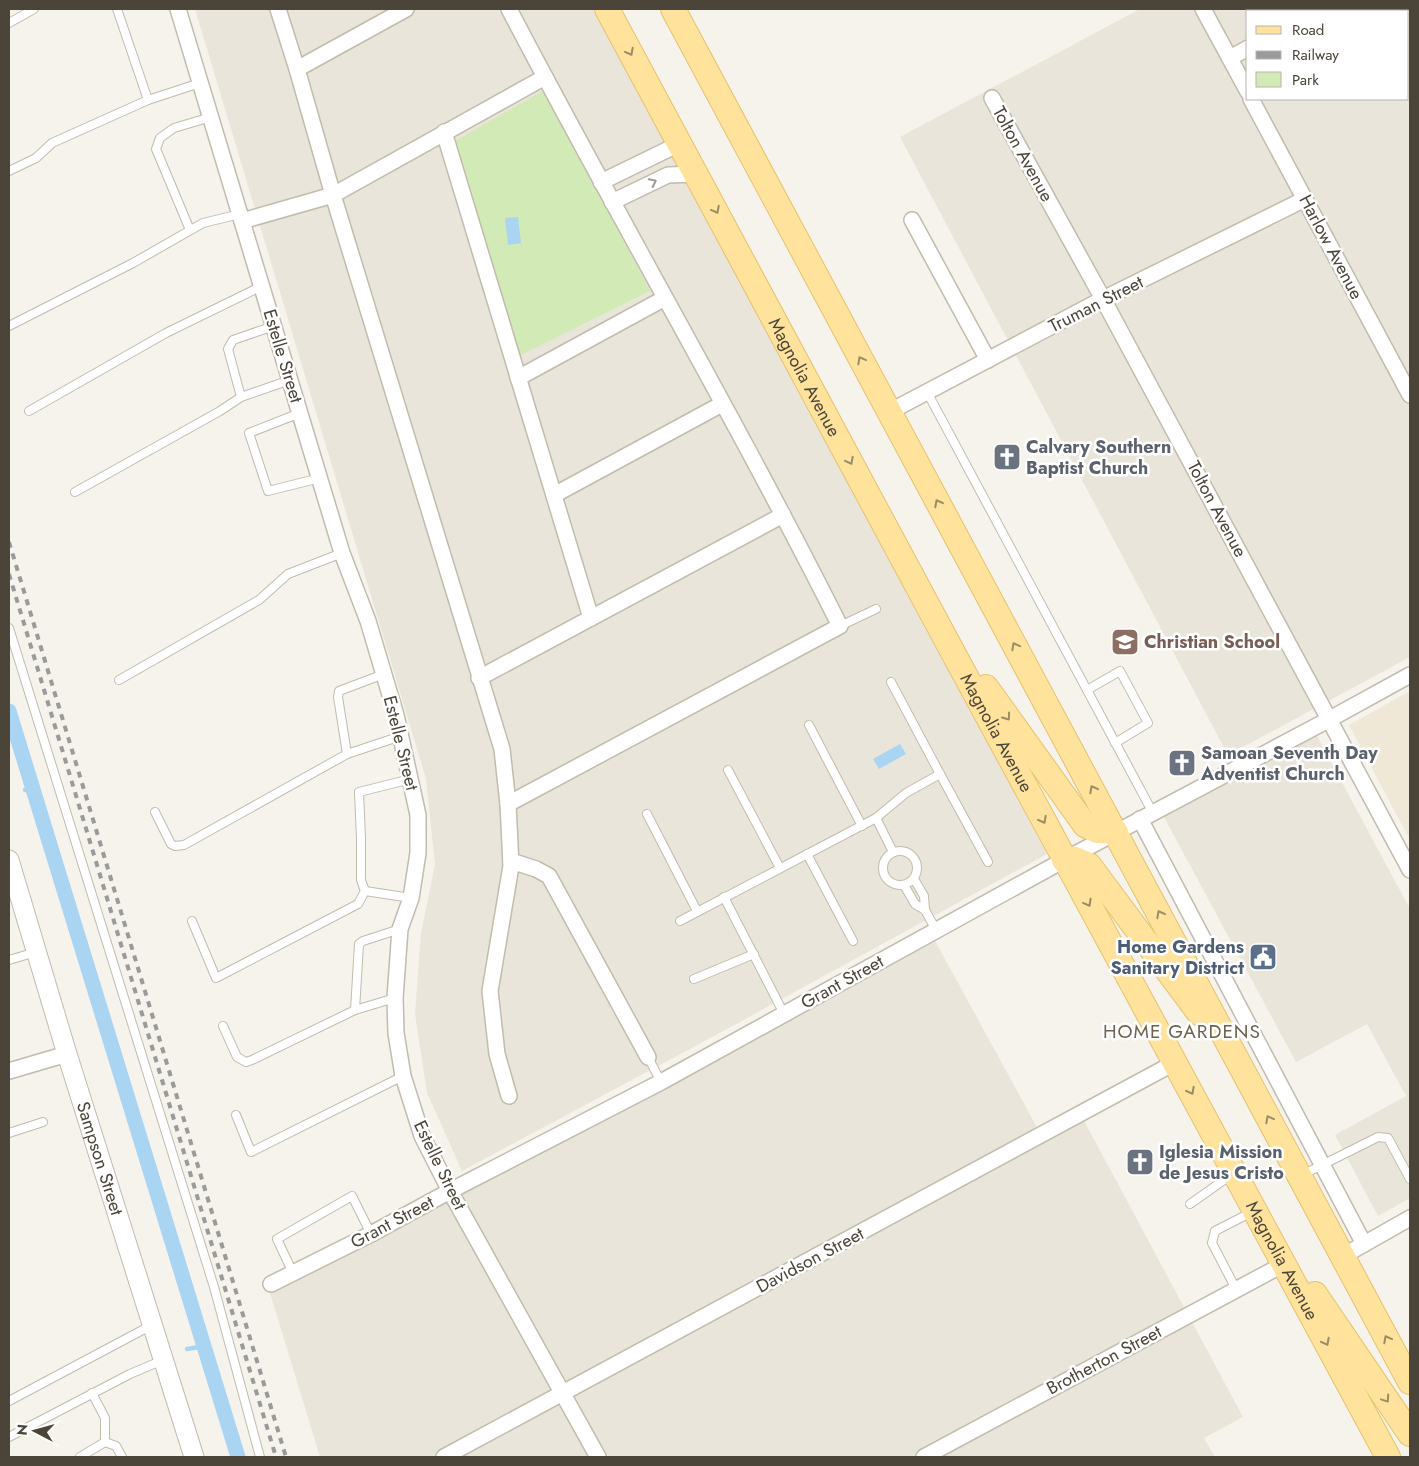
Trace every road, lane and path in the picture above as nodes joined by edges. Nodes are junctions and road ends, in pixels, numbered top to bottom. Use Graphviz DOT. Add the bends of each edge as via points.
graph roads {
  1 [pos="34,9"];
  2 [pos="117,9"];
  3 [pos="178,9"];
  4 [pos="278,9"];
  5 [pos="406,9"];
  6 [pos="509,9"];
  7 [pos="607,9"];
  8 [pos="673,9"];
  9 [pos="1203,9"];
  10 [pos="9,23"];
  11 [pos="1246,49"];
  12 [pos="1230,58"];
  13 [pos="297,69"];
  14 [pos="545,77"];
  15 [pos="200,83"];
  16 [pos="1246,88"];
  17 [pos="992,98"];
  18 [pos="148,100"];
  19 [pos="1252,100"];
  20 [pos="210,117"];
  21 [pos="444,132"];
  22 [pos="679,144"];
  23 [pos="9,171"];
  24 [pos="696,174"];
  25 [pos="601,182"];
  26 [pos="332,195"];
  27 [pos="1306,199"];
  28 [pos="612,202"];
  29 [pos="241,218"];
  30 [pos="912,220"];
  31 [pos="190,230"];
  32 [pos="262,286"];
  33 [pos="664,298"];
  34 [pos="1103,299"];
  35 [pos="9,326"];
  36 [pos="274,326"];
  37 [pos="988,360"];
  38 [pos="518,378"];
  39 [pos="290,380"];
  40 [pos="927,392"];
  41 [pos="1410,395"];
  42 [pos="241,397"];
  43 [pos="722,404"];
  44 [pos="29,411"];
  45 [pos="889,412"];
  46 [pos="300,413"];
  47 [pos="320,478"];
  48 [pos="75,492"];
  49 [pos="554,495"];
  50 [pos="783,514"];
  51 [pos="342,553"];
  52 [pos="928,606"];
  53 [pos="876,609"];
  54 [pos="591,618"];
  55 [pos="840,626"];
  56 [pos="9,628"];
  57 [pos="384,674"];
  58 [pos="1410,674"];
  59 [pos="479,678"];
  60 [pos="119,680"];
  61 [pos="890,682"];
  62 [pos="1087,690"];
  63 [pos="1330,719"];
  64 [pos="809,725"];
  65 [pos="401,736"];
  66 [pos="1115,742"];
  67 [pos="347,754"];
  68 [pos="728,770"];
  69 [pos="940,774"];
  70 [pos="411,779"];
  71 [pos="508,804"];
  72 [pos="155,812"];
  73 [pos="647,814"];
  74 [pos="1146,816"];
  75 [pos="876,818"];
  76 [pos="862,826"];
  77 [pos="1116,832"];
  78 [pos="893,852"];
  79 [pos="807,854"];
  80 [pos="9,860"];
  81 [pos="1064,860"];
  82 [pos="511,861"];
  83 [pos="988,862"];
  84 [pos="780,868"];
  85 [pos="1410,870"];
  86 [pos="914,879"];
  87 [pos="904,885"];
  88 [pos="366,891"];
  89 [pos="411,898"];
  90 [pos="724,898"];
  91 [pos="925,910"];
  92 [pos="698,912"];
  93 [pos="192,920"];
  94 [pos="680,921"];
  95 [pos="400,929"];
  96 [pos="937,932"];
  97 [pos="853,941"];
  98 [pos="36,951"];
  99 [pos="754,954"];
  100 [pos="9,960"];
  101 [pos="694,979"];
  102 [pos="394,998"];
  103 [pos="355,1010"];
  104 [pos="784,1014"];
  105 [pos="223,1026"];
  106 [pos="67,1054"];
  107 [pos="648,1057"];
  108 [pos="1176,1062"];
  109 [pos="9,1071"];
  110 [pos="403,1076"];
  111 [pos="1248,1078"];
  112 [pos="661,1082"];
  113 [pos="509,1096"];
  114 [pos="236,1115"];
  115 [pos="43,1122"];
  116 [pos="9,1133"];
  117 [pos="1322,1165"];
  118 [pos="1235,1172"];
  119 [pos="1300,1176"];
  120 [pos="1410,1179"];
  121 [pos="450,1191"];
  122 [pos="1190,1204"];
  123 [pos="1255,1210"];
  124 [pos="1410,1218"];
  125 [pos="371,1234"];
  126 [pos="1364,1244"];
  127 [pos="1343,1256"];
  128 [pos="1284,1264"];
  129 [pos="293,1273"];
  130 [pos="271,1284"];
  131 [pos="1236,1289"];
  132 [pos="152,1325"];
  133 [pos="163,1360"];
  134 [pos="1405,1369"];
  135 [pos="92,1393"];
  136 [pos="564,1393"];
  137 [pos="9,1401"];
  138 [pos="1410,1434"];
  139 [pos="9,1437"];
  140 [pos="104,1442"];
  141 [pos="80,1457"];
  142 [pos="122,1457"];
  143 [pos="194,1457"];
  144 [pos="260,1457"];
  145 [pos="444,1457"];
  146 [pos="598,1457"];
  147 [pos="924,1457"];
  148 [pos="1388,1457"];
  1 -- 10 [label="lane"];
  2 -- 18 [label="lane"];
  3 -- 15 [label="street, Estelle Street"];
  4 -- 13 [label="street"];
  5 -- 13 [label="street"];
  6 -- 14 [label="street"];
  7 -- 22 [label="main road, Magnolia Avenue, one-way"];
  45 -- 8 [label="main road, one-way"];
  9 -- 12 [label="street"];
  11 -- 12 [label="street"];
  12 -- 16 [label="street"];
  13 -- 26 [label="street"];
  14 -- 21 [label="street"];
  14 -- 25 [label="street"];
  15 -- 18 [label="lane"];
  15 -- 20 [label="street, Estelle Street"];
  17 -- 34 [label="street, Tolton Avenue"];
  18 -- 23 [label="lane" via="52,144 36,158"];
  19 -- 27 [label="street, Harlow Avenue"];
  20 -- 29 [label="street, Estelle Street"];
  20 -- 31 [label="lane" via="174,128 160,138 156,149"];
  21 -- 26 [label="street"];
  21 -- 38 [label="street"];
  22 -- 24 [label="main road, Magnolia Avenue"];
  22 -- 25 [label="street"];
  28 -- 24 [label="street, one-way" via="668,175"];
  24 -- 52 [label="main road, Magnolia Avenue, one-way"];
  25 -- 28 [label="street"];
  26 -- 29 [label="street"];
  26 -- 59 [label="street"];
  27 -- 34 [label="street, Truman Street"];
  27 -- 41 [label="street, Harlow Avenue"];
  28 -- 33 [label="street"];
  29 -- 31 [label="lane" via="203,223"];
  29 -- 32 [label="street, Estelle Street"];
  30 -- 37 [label="street"];
  31 -- 35 [label="lane"];
  32 -- 36 [label="street, Estelle Street"];
  32 -- 44 [label="lane" via="166,333"];
  33 -- 38 [label="street"];
  33 -- 43 [label="street"];
  34 -- 37 [label="street, Truman Street"];
  34 -- 63 [label="street, Tolton Avenue"];
  36 -- 39 [label="street, Estelle Street"];
  36 -- 42 [label="lane" via="233,340 228,349"];
  37 -- 40 [label="street, Truman Street"];
  38 -- 49 [label="street"];
  39 -- 42 [label="lane"];
  39 -- 46 [label="street, Estelle Street"];
  40 -- 45 [label="street, Truman Street"];
  40 -- 62 [label="lane"];
  42 -- 48 [label="lane"];
  43 -- 49 [label="street"];
  43 -- 50 [label="street"];
  77 -- 45 [label="main road, one-way"];
  46 -- 47 [label="street, Estelle Street"];
  46 -- 47 [label="lane" via="249,433 268,491"];
  47 -- 51 [label="street, Estelle Street"];
  49 -- 54 [label="street"];
  50 -- 54 [label="street"];
  50 -- 55 [label="street"];
  51 -- 57 [label="street, Estelle Street"];
  51 -- 60 [label="lane" via="288,574 259,600"];
  52 -- 77 [label="main road, one-way" via="1085,825 1097,831"];
  52 -- 81 [label="main road, Magnolia Avenue, one-way"];
  53 -- 55 [label="lane"];
  54 -- 59 [label="street"];
  55 -- 71 [label="street"];
  56 -- 144 [label="lane" via="214,1288"];
  57 -- 65 [label="street, Estelle Street"];
  57 -- 67 [label="lane" via="339,691"];
  58 -- 63 [label="street, Grant Street"];
  59 -- 71 [label="street" via="502,750"];
  61 -- 69 [label="lane"];
  62 -- 66 [label="lane"];
  62 -- 66 [label="lane" via="1120,670 1148,723"];
  63 -- 74 [label="street, Grant Street"];
  63 -- 85 [label="street, Tolton Avenue"];
  64 -- 76 [label="lane"];
  65 -- 67 [label="lane"];
  65 -- 70 [label="street, Estelle Street"];
  66 -- 74 [label="lane"];
  67 -- 72 [label="lane" via="180,846 171,844"];
  68 -- 84 [label="lane"];
  69 -- 75 [label="lane" via="906,793"];
  69 -- 83 [label="lane"];
  70 -- 88 [label="lane" via="358,792 361,880"];
  70 -- 89 [label="street, Estelle Street" via="418,815 418,853"];
  71 -- 82 [label="street"];
  73 -- 92 [label="lane"];
  74 -- 77 [label="street, Grant Street"];
  74 -- 117 [label="street"];
  75 -- 76 [label="lane"];
  75 -- 78 [label="lane"];
  76 -- 79 [label="lane"];
  77 -- 81 [label="street, Grant Street"];
  111 -- 77 [label="main road, one-way"];
  78 -- 86 [label="lane" via="905,851 914,857 918,868"];
  78 -- 87 [label="lane" via="885,859 883,870 893,883"];
  79 -- 84 [label="lane"];
  79 -- 97 [label="lane"];
  80 -- 98 [label="street, Sampson Street"];
  81 -- 96 [label="street, Grant Street"];
  81 -- 108 [label="main road, Magnolia Avenue, one-way"];
  81 -- 111 [label="main road" via="1075,859 1089,865"];
  82 -- 107 [label="street" via="549,876"];
  82 -- 113 [label="street" via="490,991 497,1054"];
  84 -- 90 [label="lane"];
  86 -- 87 [label="lane"];
  86 -- 91 [label="lane" via="924,896"];
  87 -- 91 [label="lane" via="915,904"];
  88 -- 89 [label="lane"];
  88 -- 93 [label="lane" via="358,904 216,978"];
  89 -- 95 [label="street, Estelle Street"];
  90 -- 92 [label="lane"];
  90 -- 99 [label="lane"];
  91 -- 96 [label="lane"];
  92 -- 94 [label="lane"];
  95 -- 102 [label="street, Estelle Street"];
  95 -- 103 [label="lane" via="359,944"];
  96 -- 104 [label="street, Grant Street"];
  98 -- 100 [label="lane"];
  98 -- 106 [label="street, Sampson Street"];
  99 -- 101 [label="lane"];
  99 -- 104 [label="lane"];
  102 -- 103 [label="lane"];
  102 -- 110 [label="street, Estelle Street"];
  103 -- 105 [label="lane" via="246,1062 237,1058"];
  104 -- 112 [label="street, Grant Street"];
  106 -- 109 [label="street"];
  106 -- 132 [label="street, Sampson Street"];
  107 -- 112 [label="lane"];
  108 -- 118 [label="main road, Magnolia Avenue, one-way"];
  108 -- 136 [label="street, Davidson Street"];
  110 -- 114 [label="lane" via="251,1152"];
  110 -- 121 [label="street, Estelle Street" via="422,1136"];
  119 -- 111 [label="main road, one-way"];
  112 -- 121 [label="street, Grant Street"];
  115 -- 116 [label="lane"];
  117 -- 119 [label="lane"];
  117 -- 120 [label="lane" via="1378,1137 1388,1138"];
  117 -- 126 [label="street"];
  118 -- 122 [label="lane"];
  118 -- 123 [label="main road, Magnolia Avenue"];
  119 -- 127 [label="main road"];
  121 -- 125 [label="street, Grant Street"];
  121 -- 136 [label="street, Estelle Street"];
  123 -- 128 [label="main road, Magnolia Avenue"];
  123 -- 131 [label="lane" via="1215,1231 1212,1243"];
  124 -- 126 [label="street"];
  125 -- 129 [label="street, Grant Street"];
  125 -- 129 [label="lane" via="352,1196 277,1239"];
  126 -- 127 [label="street"];
  134 -- 127 [label="main road, one-way"];
  128 -- 131 [label="street, Brotherton Street"];
  128 -- 138 [label="main road, one-way" via="1305,1278"];
  128 -- 148 [label="main road, Magnolia Avenue, one-way"];
  129 -- 130 [label="street, Grant Street"];
  131 -- 147 [label="street, Brotherton Street"];
  132 -- 133 [label="street, Sampson Street"];
  132 -- 137 [label="lane"];
  133 -- 135 [label="lane"];
  133 -- 143 [label="street, Sampson Street"];
  135 -- 139 [label="lane"];
  135 -- 140 [label="lane" via="105,1418"];
  136 -- 145 [label="street, Davidson Street"];
  136 -- 146 [label="street, Estelle Street"];
  140 -- 141 [label="lane"];
  140 -- 142 [label="lane" via="116,1446"];
}
